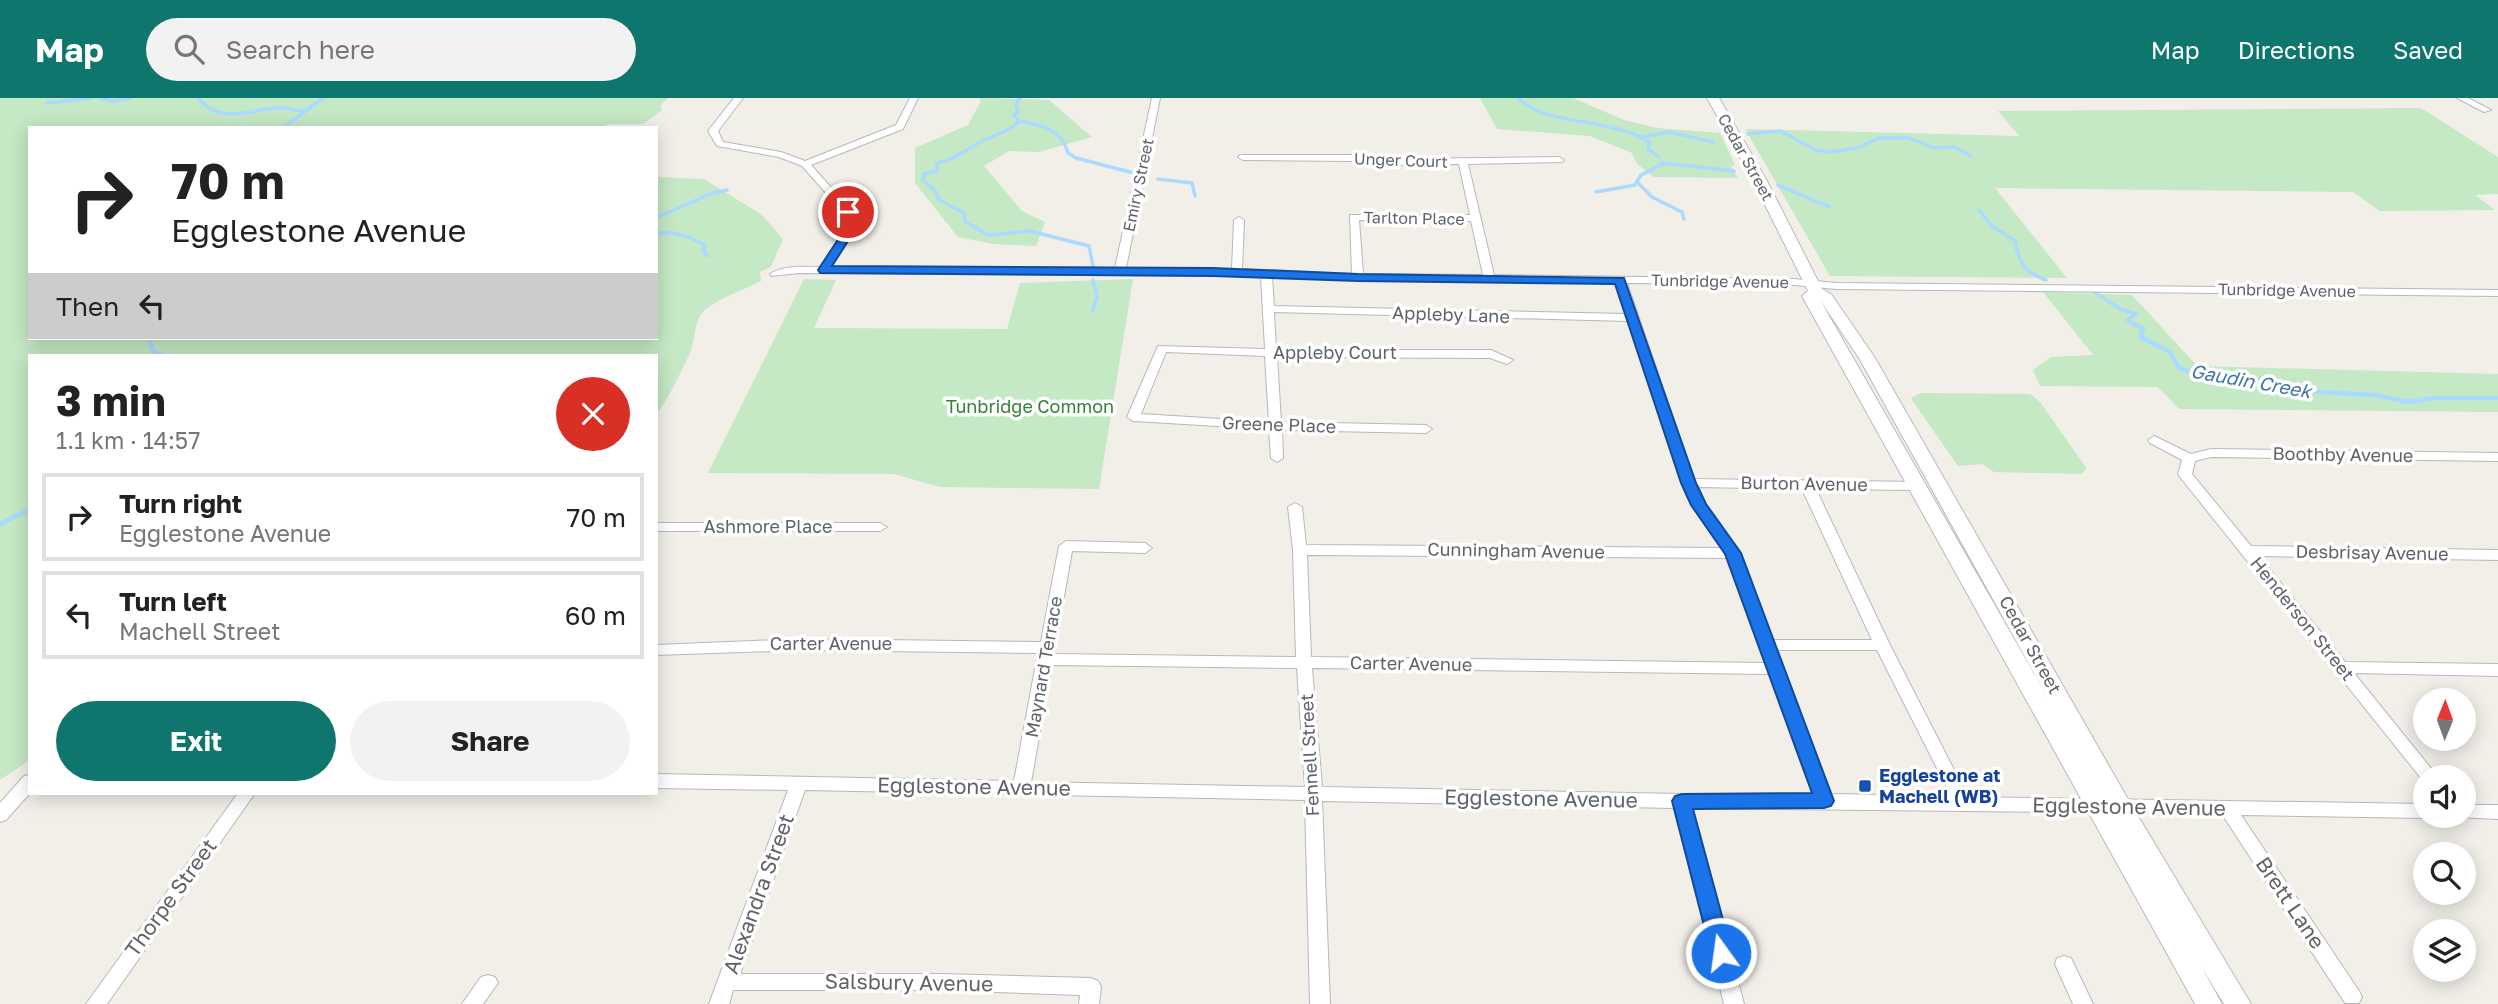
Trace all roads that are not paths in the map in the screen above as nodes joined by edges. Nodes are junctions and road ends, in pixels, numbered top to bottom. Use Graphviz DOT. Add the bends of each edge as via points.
graph roads {
  1 [pos="739,98"];
  2 [pos="914,98"];
  3 [pos="1156,98"];
  4 [pos="1713,98"];
  5 [pos="2461,98"];
  6 [pos="2487,110"];
  7 [pos="1243,157"];
  8 [pos="1559,160"];
  9 [pos="1463,162"];
  10 [pos="805,164"];
  11 [pos="1475,218"];
  12 [pos="1239,220"];
  13 [pos="824,270"];
  14 [pos="1120,271"];
  15 [pos="1237,272"];
  16 [pos="1266,273"];
  17 [pos="775,274"];
  18 [pos="1358,277"];
  19 [pos="1489,279"];
  20 [pos="1620,280"];
  21 [pos="1814,288"];
  22 [pos="2498,293"];
  23 [pos="1270,309"];
  24 [pos="1632,318"];
  25 [pos="1271,353"];
  26 [pos="1507,360"];
  27 [pos="1132,417"];
  28 [pos="1277,426"];
  29 [pos="1426,429"];
  30 [pos="2154,440"];
  31 [pos="2498,457"];
  32 [pos="1277,458"];
  33 [pos="2189,458"];
  34 [pos="1689,483"];
  35 [pos="1807,484"];
  36 [pos="1919,486"];
  37 [pos="1295,507"];
  38 [pos="658,527"];
  39 [pos="880,527"];
  40 [pos="1145,548"];
  41 [pos="1300,550"];
  42 [pos="2246,551"];
  43 [pos="1733,553"];
  44 [pos="2498,555"];
  45 [pos="1768,645"];
  46 [pos="1882,645"];
  47 [pos="658,650"];
  48 [pos="1046,654"];
  49 [pos="1304,663"];
  50 [pos="2341,667"];
  51 [pos="1775,669"];
  52 [pos="2498,670"];
  53 [pos="2420,765"];
  54 [pos="658,781"];
  55 [pos="28,783"];
  56 [pos="799,784"];
  57 [pos="1021,788"];
  58 [pos="1313,794"];
  59 [pos="246,795"];
  60 [pos="1682,801"];
  61 [pos="1824,801"];
  62 [pos="1964,805"];
  63 [pos="2110,807"];
  64 [pos="2228,809"];
  65 [pos="2413,811"];
  66 [pos="2476,812"];
  67 [pos="2498,813"];
  68 [pos="0,815"];
  69 [pos="2064,964"];
  70 [pos="726,982"];
  71 [pos="488,983"];
  72 [pos="1091,995"];
  73 [pos="2353,997"];
  74 [pos="96,1004"];
  75 [pos="472,1004"];
  76 [pos="719,1004"];
  77 [pos="1320,1004"];
  78 [pos="1734,1004"];
  79 [pos="2083,1004"];
  80 [pos="2209,1004"];
  81 [pos="2238,1004"];
  1 -- 10 [label="street" via="713,131 720,144"];
  2 -- 10 [label="street" via="900,127"];
  3 -- 14 [label="street, Emiry Street"];
  4 -- 21 [label="main road, Cedar Street"];
  5 -- 6 [label="street"];
  7 -- 9 [label="street, Unger Court"];
  8 -- 9 [label="street, Unger Court"];
  9 -- 11 [label="street"];
  10 -- 13 [label="street" via="848,212 846,235"];
  11 -- 18 [label="street, Tarlton Place" via="1354,217"];
  11 -- 19 [label="street"];
  12 -- 15 [label="street"];
  13 -- 14 [label="street, Tunbridge Avenue"];
  13 -- 17 [label="street, Tunbridge Avenue"];
  14 -- 15 [label="street, Tunbridge Avenue"];
  15 -- 16 [label="street, Tunbridge Avenue"];
  16 -- 18 [label="street, Tunbridge Avenue"];
  16 -- 23 [label="street"];
  18 -- 19 [label="street, Tunbridge Avenue"];
  19 -- 20 [label="street, Tunbridge Avenue"];
  20 -- 21 [label="street, Tunbridge Avenue"];
  20 -- 24 [label="street"];
  21 -- 22 [label="street, Tunbridge Avenue"];
  21 -- 36 [label="main road, Cedar Street" via="1810,296"];
  21 -- 63 [label="main road, Cedar Street" via="1826,297 1867,358"];
  23 -- 24 [label="street, Appleby Lane"];
  23 -- 25 [label="street"];
  24 -- 34 [label="street"];
  25 -- 26 [label="street, Appleby Court" via="1490,354"];
  25 -- 27 [label="street, Appleby Court" via="1163,348"];
  25 -- 28 [label="street"];
  27 -- 28 [label="street, Greene Place"];
  28 -- 29 [label="street, Greene Place"];
  28 -- 32 [label="street"];
  30 -- 33 [label="street"];
  31 -- 33 [label="street, Boothby Avenue" via="2211,453"];
  33 -- 42 [label="street, Henderson Street" via="2185,474"];
  34 -- 35 [label="street, Burton Avenue"];
  34 -- 43 [label="street"];
  35 -- 36 [label="street, Burton Avenue"];
  35 -- 46 [label="street"];
  36 -- 63 [label="main road, Cedar Street"];
  37 -- 41 [label="street, Fennell Street"];
  38 -- 39 [label="street, Ashmore Place"];
  40 -- 48 [label="street, Maynard Terrace" via="1066,546"];
  41 -- 43 [label="street, Cunningham Avenue"];
  41 -- 49 [label="street, Fennell Street"];
  42 -- 44 [label="street, Desbrisay Avenue"];
  42 -- 50 [label="street, Henderson Street"];
  43 -- 45 [label="street"];
  45 -- 46 [label="street"];
  45 -- 51 [label="street"];
  46 -- 62 [label="street"];
  47 -- 48 [label="street, Carter Avenue" via="882,643"];
  48 -- 49 [label="street, Carter Avenue"];
  48 -- 57 [label="street, Maynard Terrace"];
  49 -- 51 [label="street, Carter Avenue"];
  49 -- 58 [label="street, Fennell Street"];
  50 -- 52 [label="street"];
  50 -- 53 [label="street, Henderson Street"];
  51 -- 61 [label="street"];
  54 -- 56 [label="street, Egglestone Avenue"];
  55 -- 68 [label="street"];
  56 -- 57 [label="street, Egglestone Avenue"];
  56 -- 70 [label="street, Alexandra Street"];
  57 -- 58 [label="street, Egglestone Avenue"];
  58 -- 60 [label="street, Egglestone Avenue"];
  58 -- 77 [label="street, Fennell Street"];
  59 -- 74 [label="street, Thorpe Street"];
  60 -- 61 [label="street, Egglestone Avenue"];
  60 -- 78 [label="street"];
  61 -- 62 [label="street, Egglestone Avenue"];
  62 -- 63 [label="street, Egglestone Avenue"];
  63 -- 64 [label="street, Egglestone Avenue"];
  63 -- 80 [label="main road, Cedar Street"];
  63 -- 81 [label="main road, Cedar Street"];
  64 -- 65 [label="street, Egglestone Avenue"];
  64 -- 73 [label="street, Brett Lane"];
  66 -- 67 [label="street"];
  69 -- 79 [label="street"];
  70 -- 72 [label="street, Salsbury Avenue" via="941,982"];
  70 -- 76 [label="street, Alexandra Street"];
  71 -- 75 [label="street"];
}
